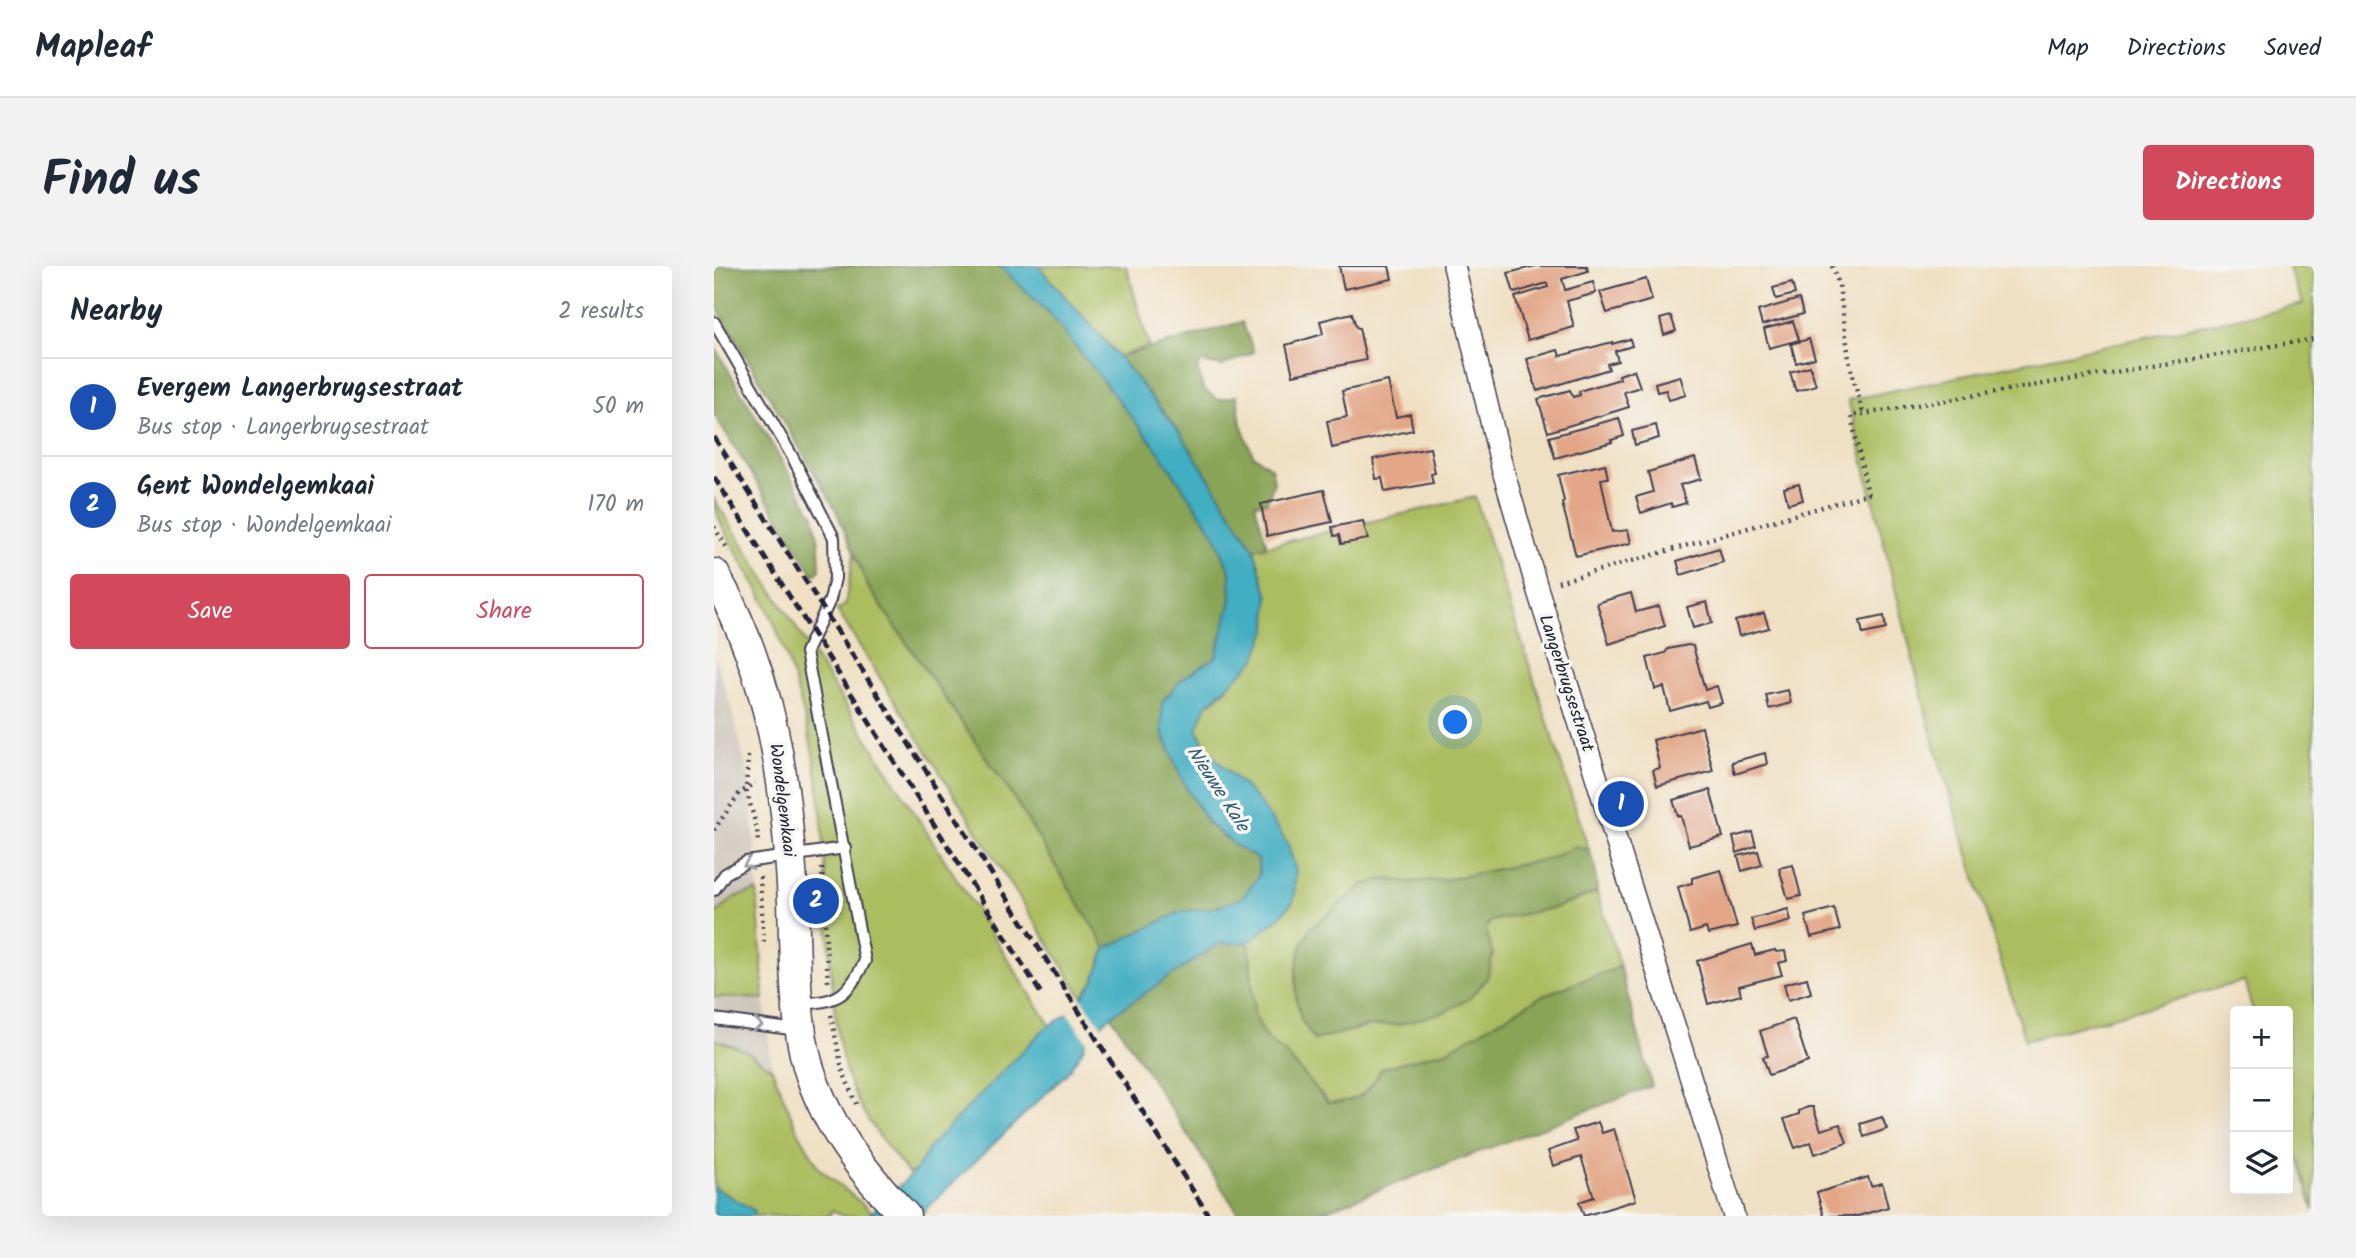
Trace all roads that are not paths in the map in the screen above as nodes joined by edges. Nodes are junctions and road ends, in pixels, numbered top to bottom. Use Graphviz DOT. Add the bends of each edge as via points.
graph roads {
  1 [pos="1454,266"];
  2 [pos="714,322"];
  3 [pos="714,575"];
  4 [pos="845,848"];
  5 [pos="790,855"];
  6 [pos="714,890"];
  7 [pos="801,1017"];
  8 [pos="714,1019"];
  9 [pos="905,1216"];
  10 [pos="1734,1216"];
  1 -- 10 [label="street, Langerbrugsestraat" via="1536,588"];
  2 -- 4 [label="lane" via="834,538 835,578 830,600 806,652"];
  3 -- 5 [label="main road, Wondelgemkaai" via="751,655 776,739"];
  4 -- 5 [label="lane"];
  4 -- 7 [label="lane" via="865,961 852,986"];
  5 -- 6 [label="lane, one-way" via="746,862 725,874"];
  5 -- 7 [label="main road, Wondelgemkaai"];
  8 -- 7 [label="lane, one-way"];
  7 -- 9 [label="main road, Wondelgemkaai" via="808,1064 823,1103 843,1140"];
}
